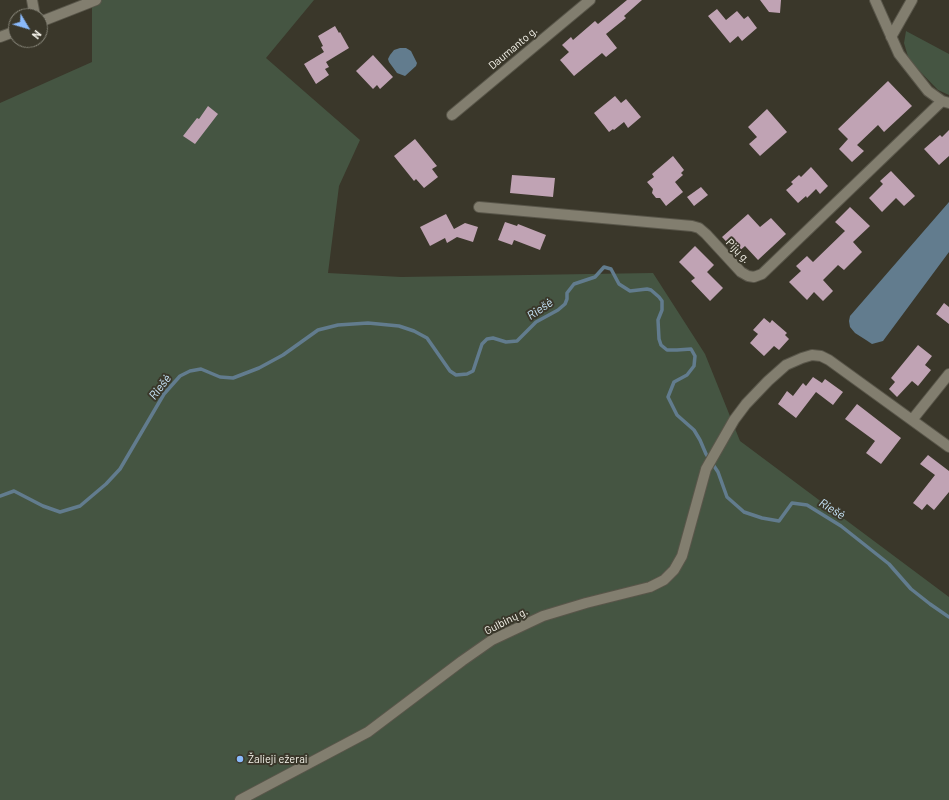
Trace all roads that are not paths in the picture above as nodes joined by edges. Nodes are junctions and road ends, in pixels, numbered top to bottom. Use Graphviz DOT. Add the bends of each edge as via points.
graph roads {
  1 [pos="96,0"];
  2 [pos="590,0"];
  3 [pos="874,0"];
  4 [pos="912,0"];
  5 [pos="48,19"];
  6 [pos="891,37"];
  7 [pos="945,102"];
  8 [pos="452,115"];
  9 [pos="479,207"];
  10 [pos="949,374"];
  11 [pos="912,420"];
  12 [pos="949,447"];
  13 [pos="240,800"];
  1 -- 5 [label="street"];
  2 -- 8 [label="street, Daumanto g."];
  3 -- 6 [label="street"];
  4 -- 6 [label="street"];
  6 -- 7 [label="street" via="898,54 928,91"];
  7 -- 9 [label="street, Pijų g." via="762,274 754,277 741,272 706,234 692,226"];
  10 -- 11 [label="street"];
  11 -- 12 [label="street"];
  11 -- 13 [label="street, Gulbinų g." via="821,356 812,355 786,365 746,404 706,469 682,556 664,580 650,587 543,616 492,640 368,732"];
}
